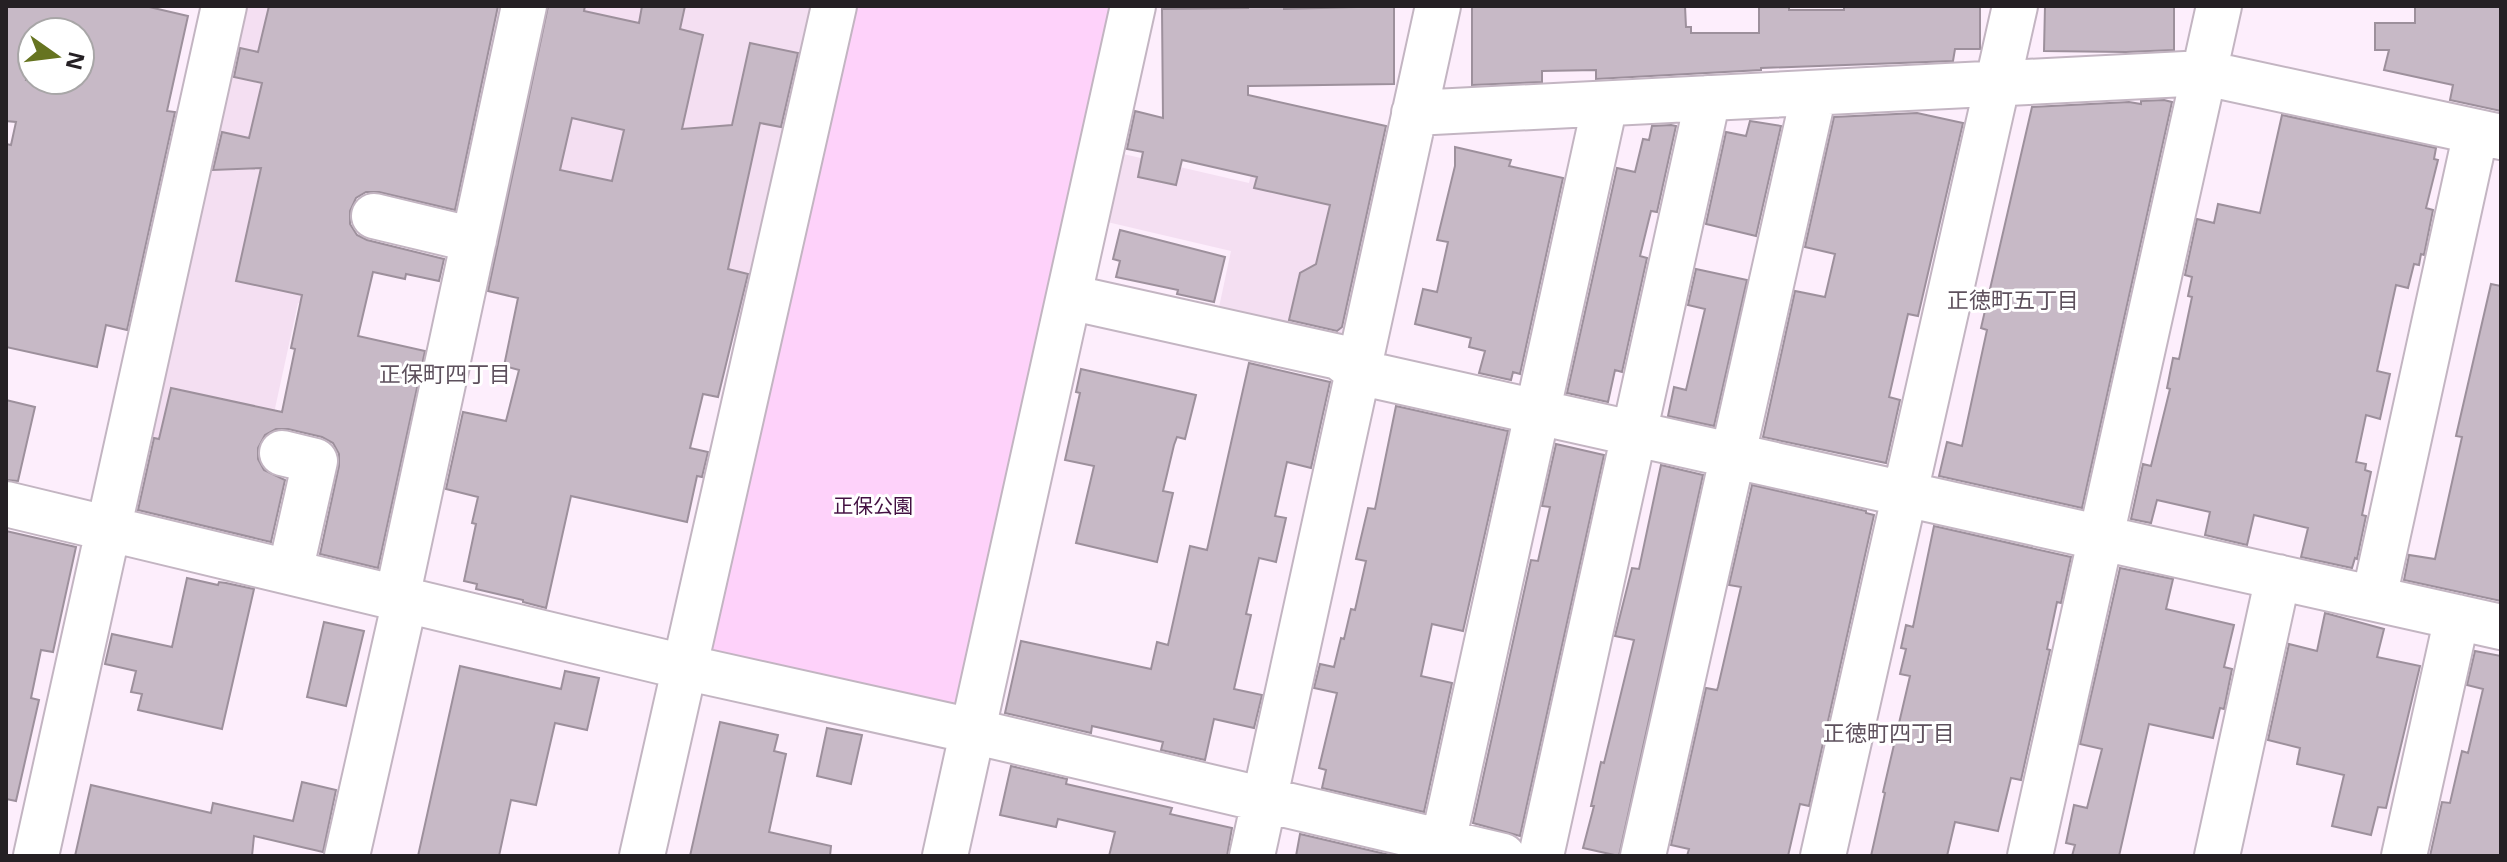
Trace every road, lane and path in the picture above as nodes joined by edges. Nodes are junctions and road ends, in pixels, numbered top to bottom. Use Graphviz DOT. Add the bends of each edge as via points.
graph roads {
  1 [pos="224,6"];
  2 [pos="524,6"];
  3 [pos="834,6"];
  4 [pos="1133,6"];
  5 [pos="1438,6"];
  6 [pos="2015,6"];
  7 [pos="2219,6"];
  8 [pos="2205,73"];
  9 [pos="1998,84"];
  10 [pos="1814,93"];
  11 [pos="1708,98"];
  12 [pos="1605,104"];
  13 [pos="1414,113"];
  14 [pos="2489,135"];
  15 [pos="374,216"];
  16 [pos="474,240"];
  17 [pos="1069,297"];
  18 [pos="1358,372"];
  19 [pos="1538,412"];
  20 [pos="1634,434"];
  21 [pos="282,453"];
  22 [pos="1732,455"];
  23 [pos="1905,494"];
  24 [pos="6,504"];
  25 [pos="108,529"];
  26 [pos="2101,537"];
  27 [pos="290,572"];
  28 [pos="2278,577"];
  29 [pos="2374,598"];
  30 [pos="401,599"];
  31 [pos="2457,617"];
  32 [pos="2501,627"];
  33 [pos="684,667"];
  34 [pos="972,731"];
  35 [pos="1265,800"];
  36 [pos="1449,847"];
  37 [pos="36,856"];
  38 [pos="347,856"];
  39 [pos="642,856"];
  40 [pos="945,856"];
  41 [pos="1252,856"];
  42 [pos="1503,856"];
  43 [pos="1541,856"];
  44 [pos="1643,856"];
  45 [pos="1823,856"];
  46 [pos="2030,856"];
  47 [pos="2217,856"];
  48 [pos="2404,856"];
  1 -- 25 [label="street"];
  2 -- 16 [label="street"];
  3 -- 33 [label="street"];
  4 -- 17 [label="street"];
  5 -- 13 [label="street"];
  6 -- 9 [label="street"];
  7 -- 8 [label="street"];
  8 -- 9 [label="street"];
  8 -- 14 [label="street"];
  8 -- 26 [label="street"];
  9 -- 10 [label="street"];
  9 -- 23 [label="street"];
  10 -- 11 [label="street"];
  10 -- 22 [label="street"];
  11 -- 12 [label="street"];
  11 -- 20 [label="street"];
  12 -- 13 [label="street"];
  12 -- 19 [label="street"];
  13 -- 18 [label="street"];
  14 -- 29 [label="street"];
  15 -- 16 [label="street"];
  16 -- 30 [label="street"];
  17 -- 18 [label="street" via="1339,357"];
  17 -- 34 [label="street"];
  18 -- 19 [label="street"];
  18 -- 35 [label="street"];
  19 -- 20 [label="street"];
  19 -- 36 [label="street"];
  20 -- 22 [label="street"];
  20 -- 43 [label="street"];
  21 -- 27 [label="street" via="315,461"];
  22 -- 23 [label="street"];
  22 -- 44 [label="street"];
  23 -- 26 [label="street"];
  23 -- 45 [label="street"];
  24 -- 25 [label="street"];
  25 -- 27 [label="street"];
  25 -- 37 [label="street"];
  26 -- 28 [label="street"];
  26 -- 46 [label="street"];
  27 -- 30 [label="street"];
  28 -- 29 [label="street"];
  28 -- 47 [label="street"];
  29 -- 31 [label="street"];
  30 -- 33 [label="street"];
  30 -- 38 [label="street"];
  31 -- 32 [label="street"];
  31 -- 48 [label="street"];
  33 -- 34 [label="street"];
  33 -- 39 [label="street"];
  34 -- 35 [label="street"];
  34 -- 40 [label="street"];
  35 -- 36 [label="street"];
  35 -- 41 [label="street"];
  36 -- 42 [label="street"];
}
